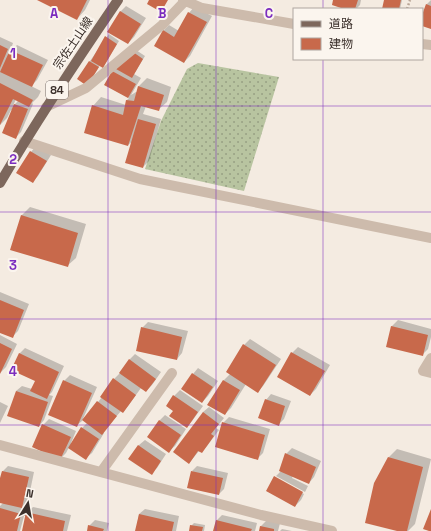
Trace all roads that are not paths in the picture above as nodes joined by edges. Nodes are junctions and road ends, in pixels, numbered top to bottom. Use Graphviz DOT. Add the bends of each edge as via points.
graph roads {
  1 [pos="118,0"];
  2 [pos="185,0"];
  3 [pos="293,24"];
  4 [pos="46,107"];
  5 [pos="24,141"];
  6 [pos="0,183"];
  7 [pos="431,238"];
  8 [pos="431,358"];
  9 [pos="172,373"];
  10 [pos="431,373"];
  11 [pos="0,445"];
  12 [pos="101,472"];
  13 [pos="332,531"];
  1 -- 4 [label="main road, 宗佐土山線 / 84"];
  2 -- 3 [label="street" via="202,8"];
  2 -- 4 [label="street" via="162,25 86,88"];
  4 -- 5 [label="main road, 宗佐土山線 / 84"];
  5 -- 6 [label="main road, 宗佐土山線 / 84"];
  5 -- 7 [label="street" via="140,179"];
  8 -- 10 [label="street" via="423,371"];
  9 -- 12 [label="street"];
  11 -- 12 [label="street"];
  12 -- 13 [label="street" via="261,515"];
}
